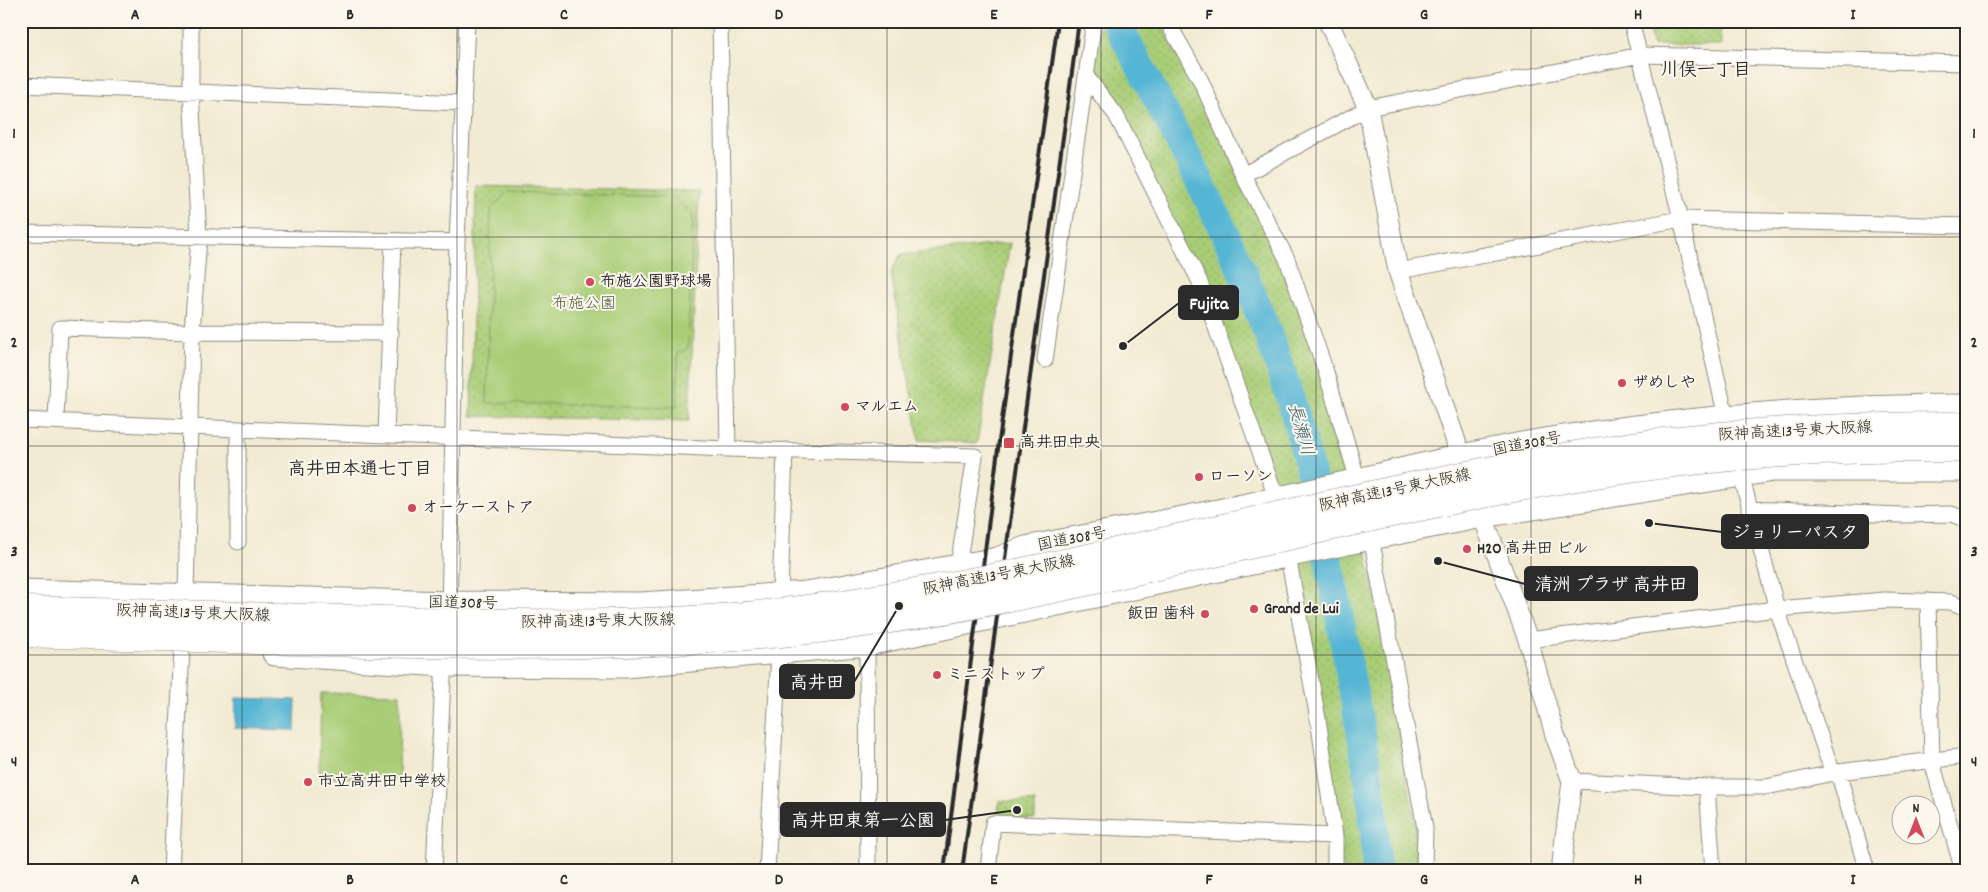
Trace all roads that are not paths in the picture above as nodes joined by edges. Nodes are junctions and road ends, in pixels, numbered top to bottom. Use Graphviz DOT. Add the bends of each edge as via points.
graph roads {
  1 [pos="192,21"];
  2 [pos="467,21"];
  3 [pos="720,21"];
  4 [pos="1094,21"];
  5 [pos="1167,21"];
  6 [pos="1328,21"];
  7 [pos="1631,21"];
  8 [pos="1641,54"];
  9 [pos="1967,63"];
  10 [pos="1086,76"];
  11 [pos="21,85"];
  12 [pos="191,92"];
  13 [pos="464,103"];
  14 [pos="1368,108"];
  15 [pos="1243,175"];
  16 [pos="1681,219"];
  17 [pos="1967,226"];
  18 [pos="21,234"];
  19 [pos="200,238"];
  20 [pos="393,241"];
  21 [pos="457,242"];
  22 [pos="1398,271"];
  23 [pos="192,332"];
  24 [pos="391,334"];
  25 [pos="1045,360"];
  26 [pos="1967,407"];
  27 [pos="1726,417"];
  28 [pos="21,420"];
  29 [pos="56,422"];
  30 [pos="1967,426"];
  31 [pos="189,427"];
  32 [pos="238,429"];
  33 [pos="386,435"];
  34 [pos="454,438"];
  35 [pos="1967,448"];
  36 [pos="728,449"];
  37 [pos="785,450"];
  38 [pos="1460,457"];
  39 [pos="1967,468"];
  40 [pos="1741,475"];
  41 [pos="1358,481"];
  42 [pos="1277,500"];
  43 [pos="1749,509"];
  44 [pos="1482,515"];
  45 [pos="1967,520"];
  46 [pos="1371,537"];
  47 [pos="238,542"];
  48 [pos="1288,556"];
  49 [pos="958,567"];
  50 [pos="21,592"];
  51 [pos="186,596"];
  52 [pos="780,596"];
  53 [pos="1928,601"];
  54 [pos="450,604"];
  55 [pos="1967,608"];
  56 [pos="1777,609"];
  57 [pos="21,610"];
  58 [pos="21,633"];
  59 [pos="1528,640"];
  60 [pos="21,642"];
  61 [pos="867,643"];
  62 [pos="182,648"];
  63 [pos="779,653"];
  64 [pos="443,663"];
  65 [pos="1967,756"];
  66 [pos="1932,762"];
  67 [pos="1835,773"];
  68 [pos="1572,781"];
  69 [pos="1706,787"];
  70 [pos="1335,836"];
  71 [pos="1961,838"];
  72 [pos="171,871"];
  73 [pos="434,871"];
  74 [pos="768,871"];
  75 [pos="868,871"];
  76 [pos="988,871"];
  77 [pos="1335,871"];
  78 [pos="1424,871"];
  79 [pos="1561,871"];
  80 [pos="1713,871"];
  81 [pos="1867,871"];
  82 [pos="1963,871"];
  1 -- 12 [label="street"];
  2 -- 13 [label="street"];
  3 -- 36 [label="street"];
  4 -- 10 [label="street"];
  5 -- 15 [label="street" via="1201,81"];
  6 -- 14 [label="street"];
  7 -- 8 [label="street"];
  8 -- 9 [label="street"];
  8 -- 14 [label="street"];
  8 -- 16 [label="street"];
  10 -- 25 [label="street"];
  10 -- 42 [label="street" via="1116,115 1199,280"];
  11 -- 12 [label="street"];
  12 -- 13 [label="street"];
  12 -- 19 [label="street"];
  13 -- 21 [label="street"];
  14 -- 15 [label="street"];
  14 -- 22 [label="street"];
  15 -- 41 [label="street" via="1287,260 1326,372"];
  16 -- 17 [label="street"];
  16 -- 22 [label="street"];
  16 -- 27 [label="street"];
  18 -- 19 [label="street"];
  19 -- 20 [label="street"];
  19 -- 23 [label="street"];
  20 -- 21 [label="street"];
  20 -- 24 [label="street"];
  21 -- 34 [label="street"];
  22 -- 38 [label="street"];
  23 -- 24 [label="street"];
  23 -- 29 [label="street" via="60,328"];
  23 -- 31 [label="street"];
  24 -- 33 [label="street"];
  26 -- 27 [label="highway, 国道308号" via="1882,407"];
  27 -- 38 [label="highway, 国道308号" via="1570,437"];
  28 -- 29 [label="street"];
  29 -- 31 [label="street"];
  30 -- 57 [label="highway, 阪神高速13号東大阪線, bridge" via="1784,430 1614,449 1454,478 947,587 728,617 562,624"];
  31 -- 32 [label="street"];
  31 -- 51 [label="street"];
  32 -- 33 [label="street"];
  32 -- 47 [label="street" via="244,515"];
  33 -- 34 [label="street"];
  34 -- 36 [label="street"];
  34 -- 54 [label="street"];
  35 -- 58 [label="highway, 阪神高速13号東大阪線, bridge" via="1785,452 1619,470 1458,500 951,609 798,632 643,644 483,646"];
  36 -- 37 [label="street"];
  37 -- 49 [label="street" via="974,456"];
  37 -- 52 [label="street"];
  38 -- 41 [label="highway, 国道308号"];
  38 -- 44 [label="street"];
  39 -- 40 [label="highway" via="1773,469"];
  40 -- 43 [label="street"];
  40 -- 44 [label="highway"];
  41 -- 42 [label="highway, 国道308号"];
  42 -- 49 [label="highway, 国道308号" via="1026,549 998,560"];
  43 -- 45 [label="street" via="1950,514"];
  43 -- 56 [label="street"];
  44 -- 46 [label="highway"];
  44 -- 59 [label="street"];
  46 -- 48 [label="highway"];
  46 -- 78 [label="street" via="1425,828"];
  48 -- 61 [label="highway"];
  48 -- 70 [label="street" via="1318,719"];
  49 -- 52 [label="highway, 国道308号" via="808,594"];
  50 -- 51 [label="highway, 国道308号"];
  51 -- 54 [label="highway, 国道308号"];
  52 -- 54 [label="highway, 国道308号" via="641,605"];
  53 -- 55 [label="street" via="1951,602"];
  53 -- 56 [label="street" via="1885,600"];
  53 -- 66 [label="street"];
  54 -- 64 [label="street"];
  56 -- 59 [label="street"];
  56 -- 67 [label="street"];
  59 -- 68 [label="street" via="1555,735"];
  60 -- 62 [label="highway"];
  61 -- 63 [label="highway"];
  61 -- 75 [label="street"];
  62 -- 64 [label="highway"];
  62 -- 72 [label="street"];
  63 -- 64 [label="highway" via="625,665"];
  63 -- 74 [label="street"];
  64 -- 73 [label="street"];
  65 -- 66 [label="street"];
  66 -- 67 [label="street"];
  66 -- 71 [label="street"];
  67 -- 69 [label="street" via="1766,787"];
  67 -- 81 [label="street"];
  68 -- 69 [label="street"];
  68 -- 79 [label="street"];
  69 -- 80 [label="street"];
  70 -- 76 [label="street" via="993,823"];
  70 -- 77 [label="street"];
  71 -- 82 [label="street"];
}
